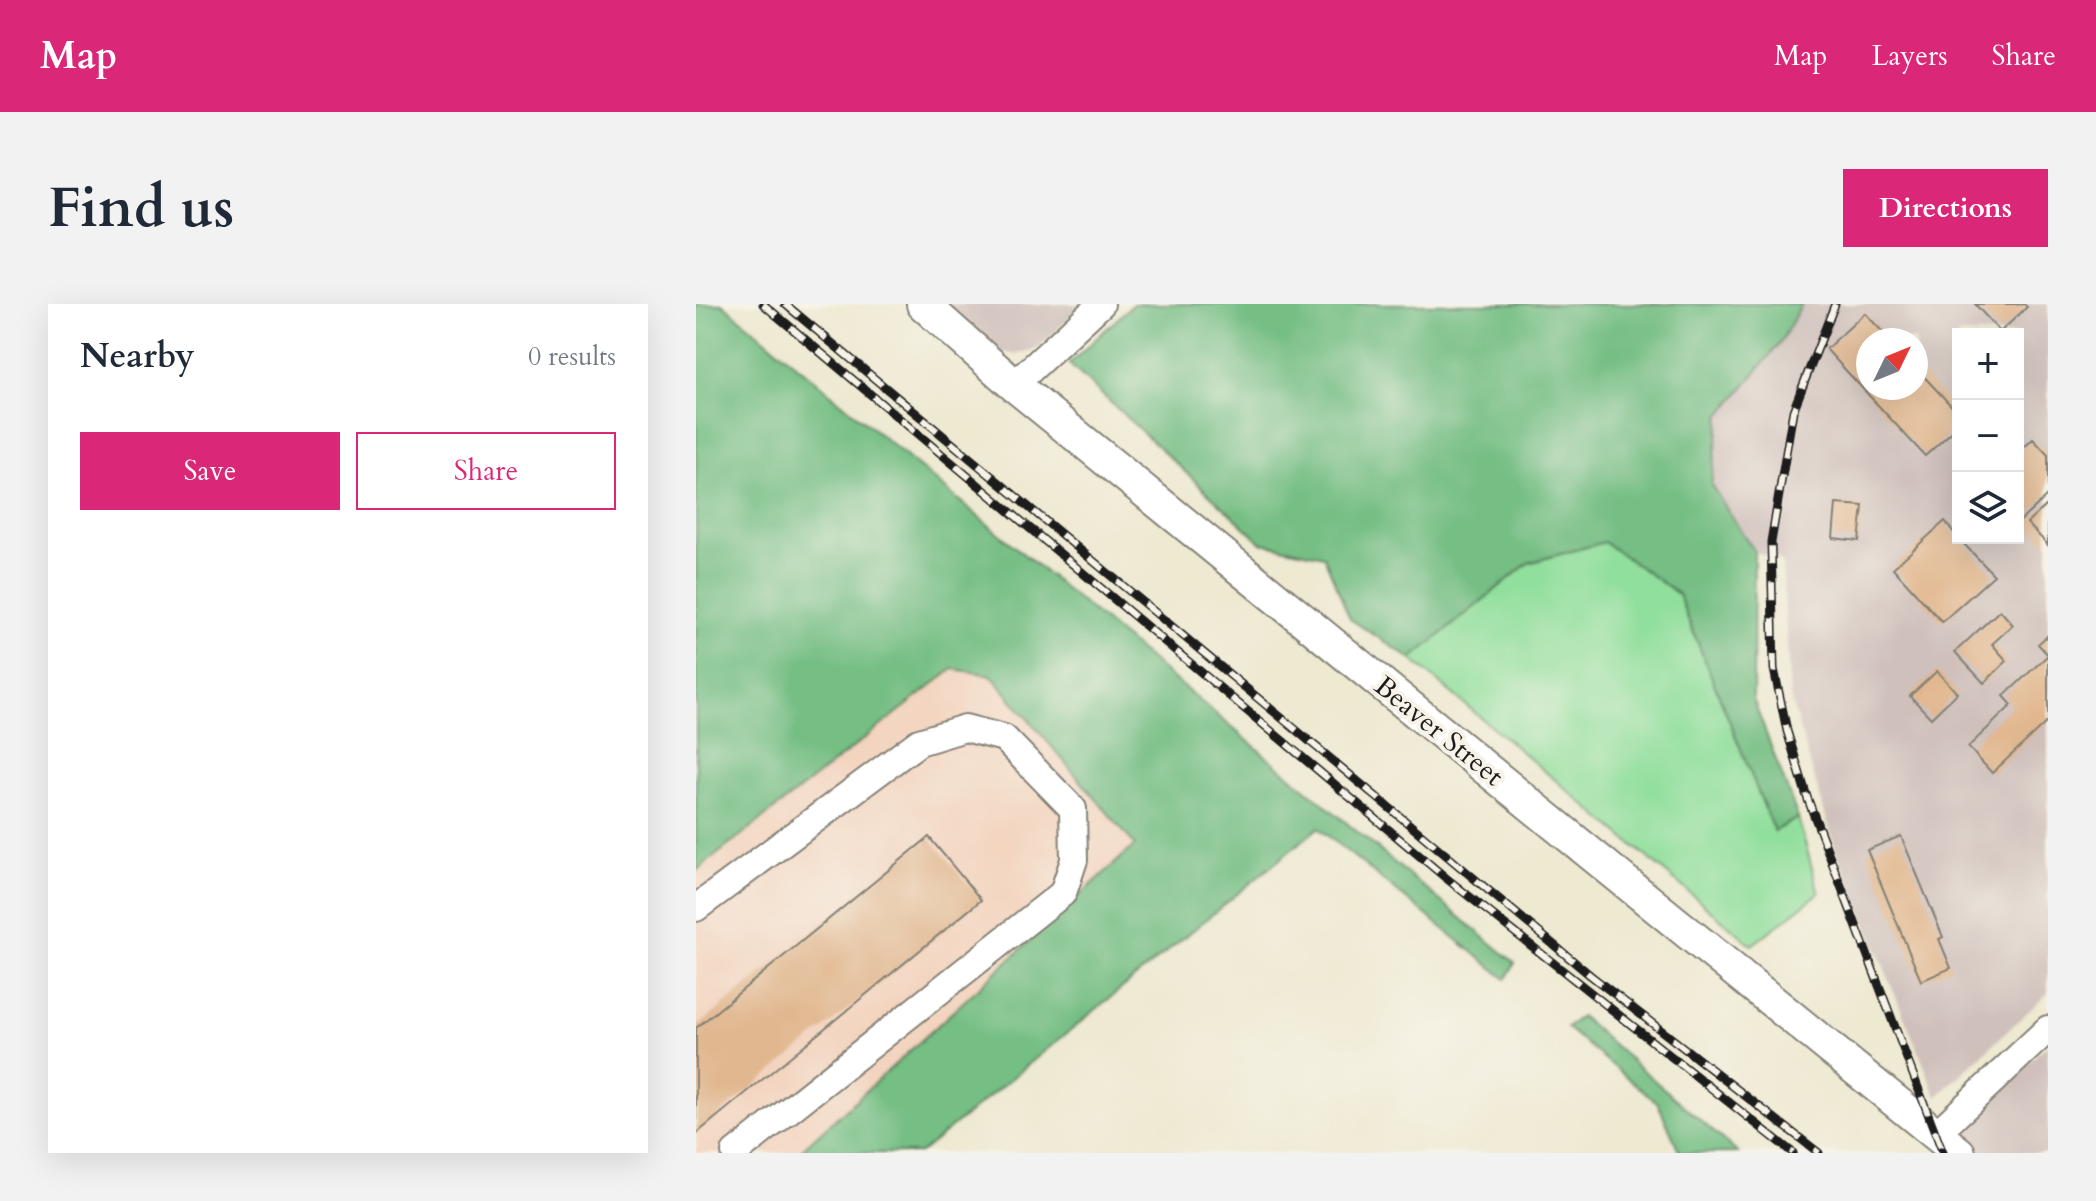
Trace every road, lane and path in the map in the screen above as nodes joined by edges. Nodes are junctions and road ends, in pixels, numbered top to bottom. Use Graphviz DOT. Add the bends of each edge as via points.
graph roads {
  1 [pos="923,304"];
  2 [pos="1101,304"];
  3 [pos="1014,385"];
  4 [pos="696,908"];
  5 [pos="2048,1029"];
  6 [pos="1947,1144"];
  7 [pos="735,1153"];
  1 -- 3 [label="main road, Beaver Street"];
  2 -- 3 [label="street"];
  3 -- 6 [label="main road, Beaver Street"];
  4 -- 7 [label="street" via="919,742 965,728 1004,738 1073,809 1074,860 1063,893"];
  5 -- 6 [label="street"];
}
